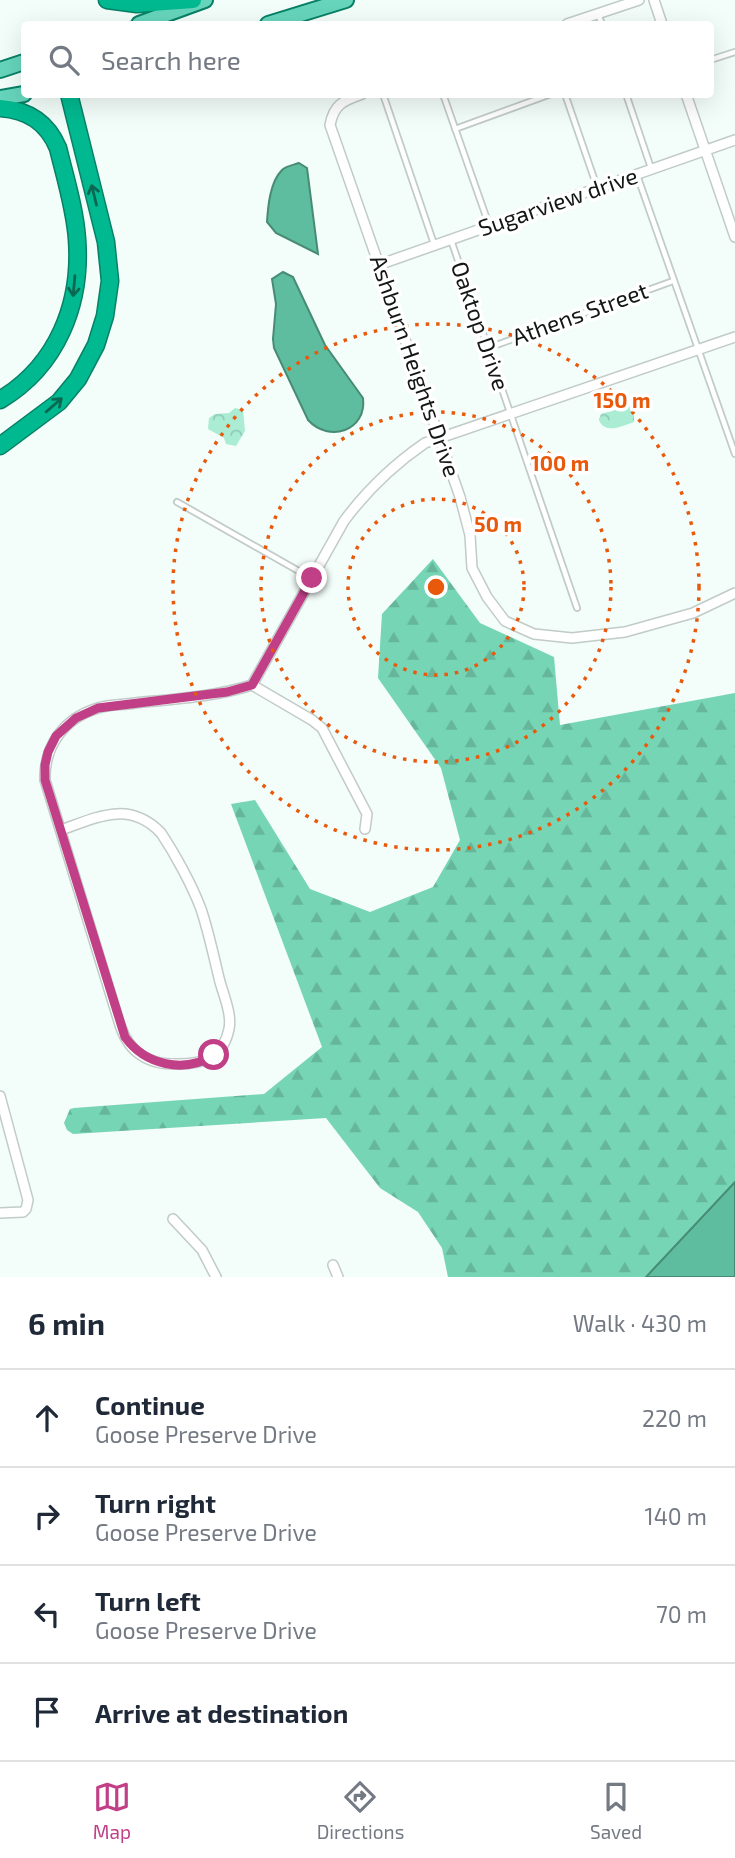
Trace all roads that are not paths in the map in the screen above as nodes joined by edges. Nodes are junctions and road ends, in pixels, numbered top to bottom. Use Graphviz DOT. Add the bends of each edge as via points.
graph roads {
  1 [pos="107,0"];
  2 [pos="193,0"];
  3 [pos="205,0"];
  4 [pos="346,0"];
  5 [pos="639,0"];
  6 [pos="654,0"];
  7 [pos="598,14"];
  8 [pos="147,21"];
  9 [pos="278,21"];
  10 [pos="576,21"];
  11 [pos="600,21"];
  12 [pos="661,21"];
  13 [pos="735,52"];
  14 [pos="714,59"];
  15 [pos="21,63"];
  16 [pos="0,70"];
  17 [pos="21,94"];
  18 [pos="0,98"];
  19 [pos="69,98"];
  20 [pos="353,98"];
  21 [pos="384,98"];
  22 [pos="444,98"];
  23 [pos="540,98"];
  24 [pos="566,98"];
  25 [pos="627,98"];
  26 [pos="687,98"];
  27 [pos="0,108"];
  28 [pos="455,128"];
  29 [pos="735,140"];
  30 [pos="705,150"];
  31 [pos="652,169"];
  32 [pos="637,174"];
  33 [pos="597,188"];
  34 [pos="489,226"];
  35 [pos="735,237"];
  36 [pos="450,239"];
  37 [pos="434,245"];
  38 [pos="380,264"];
  39 [pos="673,281"];
  40 [pos="735,337"];
  41 [pos="488,348"];
  42 [pos="700,351"];
  43 [pos="0,400"];
  44 [pos="510,413"];
  45 [pos="440,437"];
  46 [pos="0,446"];
  47 [pos="735,454"];
  48 [pos="177,502"];
  49 [pos="312,578"];
  50 [pos="735,593"];
  51 [pos="577,608"];
  52 [pos="252,685"];
  53 [pos="365,829"];
  54 [pos="61,830"];
  55 [pos="0,1096"];
  56 [pos="0,1213"];
  57 [pos="173,1219"];
  58 [pos="333,1265"];
  59 [pos="216,1277"];
  60 [pos="338,1277"];
  1 -- 2 [label="highway" via="137,4"];
  3 -- 8 [label="main road"];
  4 -- 9 [label="main road"];
  5 -- 7 [label="street"];
  6 -- 12 [label="street"];
  7 -- 10 [label="street"];
  7 -- 11 [label="lane"];
  13 -- 14 [label="lane"];
  15 -- 16 [label="main road"];
  17 -- 18 [label="main road"];
  46 -- 19 [label="highway, one-way" via="59,402 78,379 106,316 110,281 106,242"];
  20 -- 38 [label="street, Ashburn Heights Drive" via="332,112 330,125"];
  21 -- 37 [label="lane"];
  22 -- 28 [label="lane"];
  23 -- 28 [label="lane"];
  24 -- 33 [label="lane"];
  25 -- 31 [label="lane"];
  26 -- 30 [label="street"];
  27 -- 43 [label="highway, one-way" via="30,115 54,139 77,238 71,308 54,348 36,372"];
  28 -- 34 [label="lane"];
  29 -- 30 [label="street, Sugarview drive"];
  30 -- 31 [label="street, Sugarview drive"];
  30 -- 35 [label="street"];
  31 -- 32 [label="street, Sugarview drive"];
  32 -- 33 [label="street, Sugarview drive"];
  32 -- 39 [label="lane"];
  33 -- 34 [label="street, Sugarview drive"];
  34 -- 36 [label="street, Sugarview drive"];
  36 -- 37 [label="street, Sugarview drive"];
  36 -- 41 [label="lane, Oaktop Drive"];
  37 -- 38 [label="street, Sugarview drive"];
  38 -- 45 [label="street, Ashburn Heights Drive"];
  39 -- 41 [label="lane, Athens Street"];
  39 -- 42 [label="lane"];
  40 -- 42 [label="street"];
  41 -- 44 [label="lane, Oaktop Drive"];
  42 -- 44 [label="street"];
  42 -- 47 [label="lane"];
  44 -- 45 [label="street"];
  44 -- 51 [label="lane, Oaktop Drive"];
  45 -- 49 [label="street" via="395,464 361,498"];
  45 -- 50 [label="street, Ashburn Heights Drive" via="470,535 472,568 505,621 534,634 572,638 625,632 693,613"];
  48 -- 49 [label="lane"];
  49 -- 52 [label="street"];
  52 -- 53 [label="street" via="322,728 368,814"];
  52 -- 54 [label="street" via="98,708 65,726 45,765 45,780"];
  54 -- 54 [label="street" via="125,1037 142,1056 161,1064 204,1062 227,1037 230,1025 200,908 169,845 152,824 126,813"];
  55 -- 56 [label="street" via="28,1200 23,1212"];
  57 -- 59 [label="street" via="202,1250"];
  58 -- 60 [label="street"];
}
